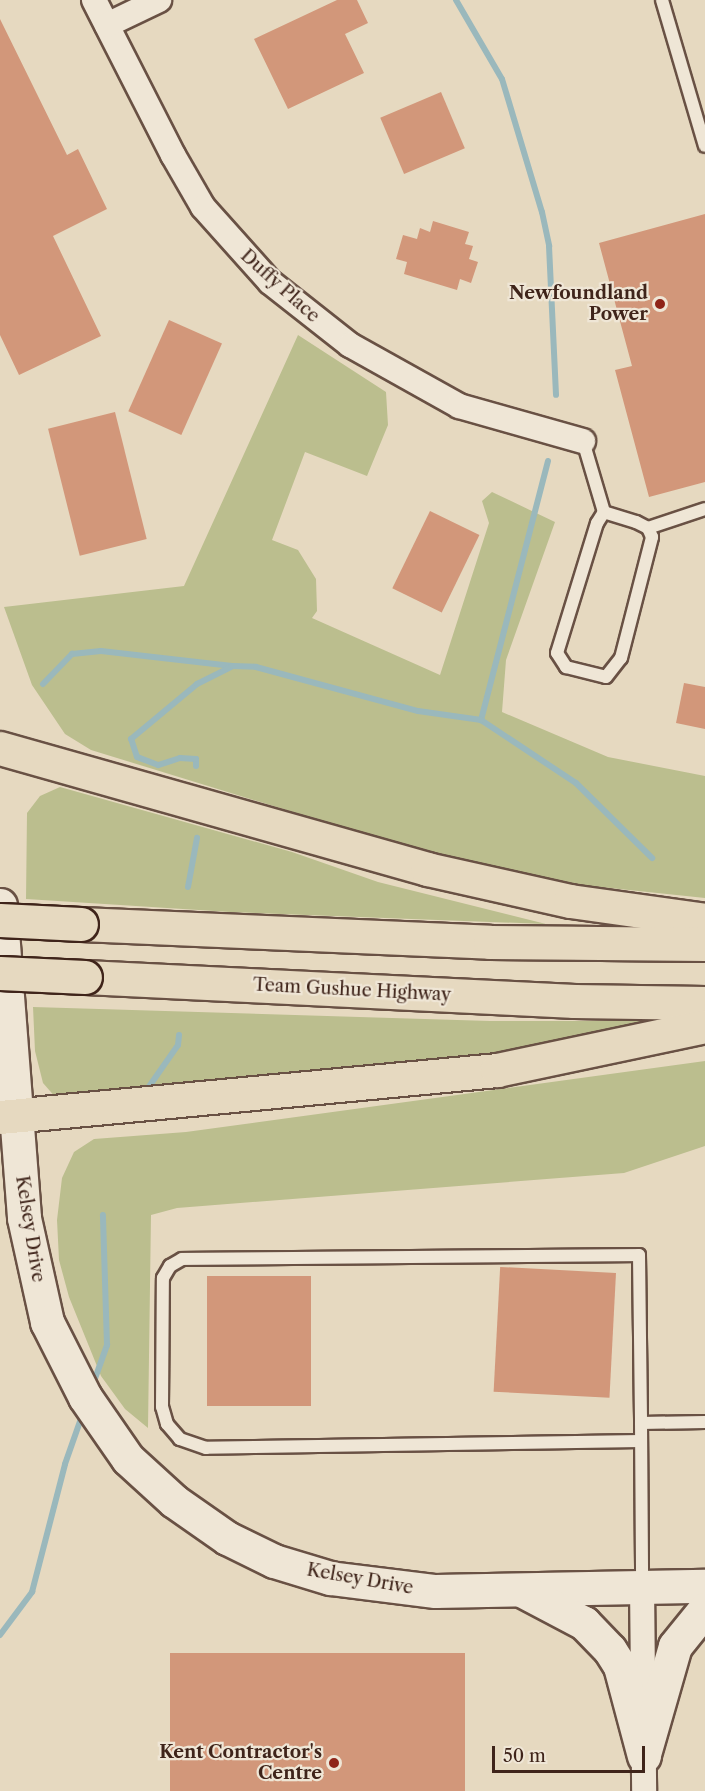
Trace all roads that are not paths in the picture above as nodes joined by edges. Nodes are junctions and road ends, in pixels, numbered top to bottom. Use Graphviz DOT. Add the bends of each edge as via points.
graph roads {
  1 [pos="94,0"];
  2 [pos="159,0"];
  3 [pos="663,0"];
  4 [pos="108,26"];
  5 [pos="705,146"];
  6 [pos="583,441"];
  7 [pos="705,509"];
  8 [pos="604,512"];
  9 [pos="648,528"];
  10 [pos="0,748"];
  11 [pos="0,905"];
  12 [pos="0,920"];
  13 [pos="705,920"];
  14 [pos="705,944"];
  15 [pos="0,973"];
  16 [pos="705,1003"];
  17 [pos="705,1026"];
  18 [pos="7,1117"];
  19 [pos="705,1422"];
  20 [pos="641,1423"];
  21 [pos="641,1441"];
  22 [pos="642,1585"];
  23 [pos="705,1586"];
  24 [pos="519,1588"];
  25 [pos="705,1609"];
  26 [pos="644,1756"];
  27 [pos="644,1791"];
  1 -- 4 [label="street, Duffy Place"];
  2 -- 4 [label="street"];
  3 -- 5 [label="lane"];
  4 -- 6 [label="street, Duffy Place" via="203,207 270,282 351,345 459,406"];
  6 -- 8 [label="lane"];
  7 -- 9 [label="lane"];
  8 -- 9 [label="lane" via="621,514"];
  8 -- 9 [label="lane" via="558,642 559,662 566,667 606,677 614,671 621,658 652,537"];
  10 -- 13 [label="highway" via="427,869 570,902"];
  11 -- 18 [label="main road, Kelsey Drive"];
  12 -- 14 [label="highway, bridge" via="490,942"];
  15 -- 16 [label="highway, Team Gushue Highway, bridge" via="574,1001"];
  17 -- 18 [label="highway" via="497,1070"];
  18 -- 24 [label="main road, Kelsey Drive" via="47,1322 86,1397 128,1459 183,1507 227,1538 274,1561 330,1578 435,1591"];
  19 -- 20 [label="lane"];
  20 -- 21 [label="lane"];
  20 -- 21 [label="lane" via="639,1255 182,1259 163,1278 162,1407 167,1424 180,1439 206,1449"];
  21 -- 22 [label="lane"];
  22 -- 23 [label="main road, Kelsey Drive"];
  22 -- 24 [label="main road, Kelsey Drive"];
  22 -- 26 [label="street"];
  24 -- 26 [label="main road" via="584,1623 610,1650 620,1666"];
  25 -- 26 [label="main road" via="675,1646"];
  26 -- 27 [label="street"];
}
